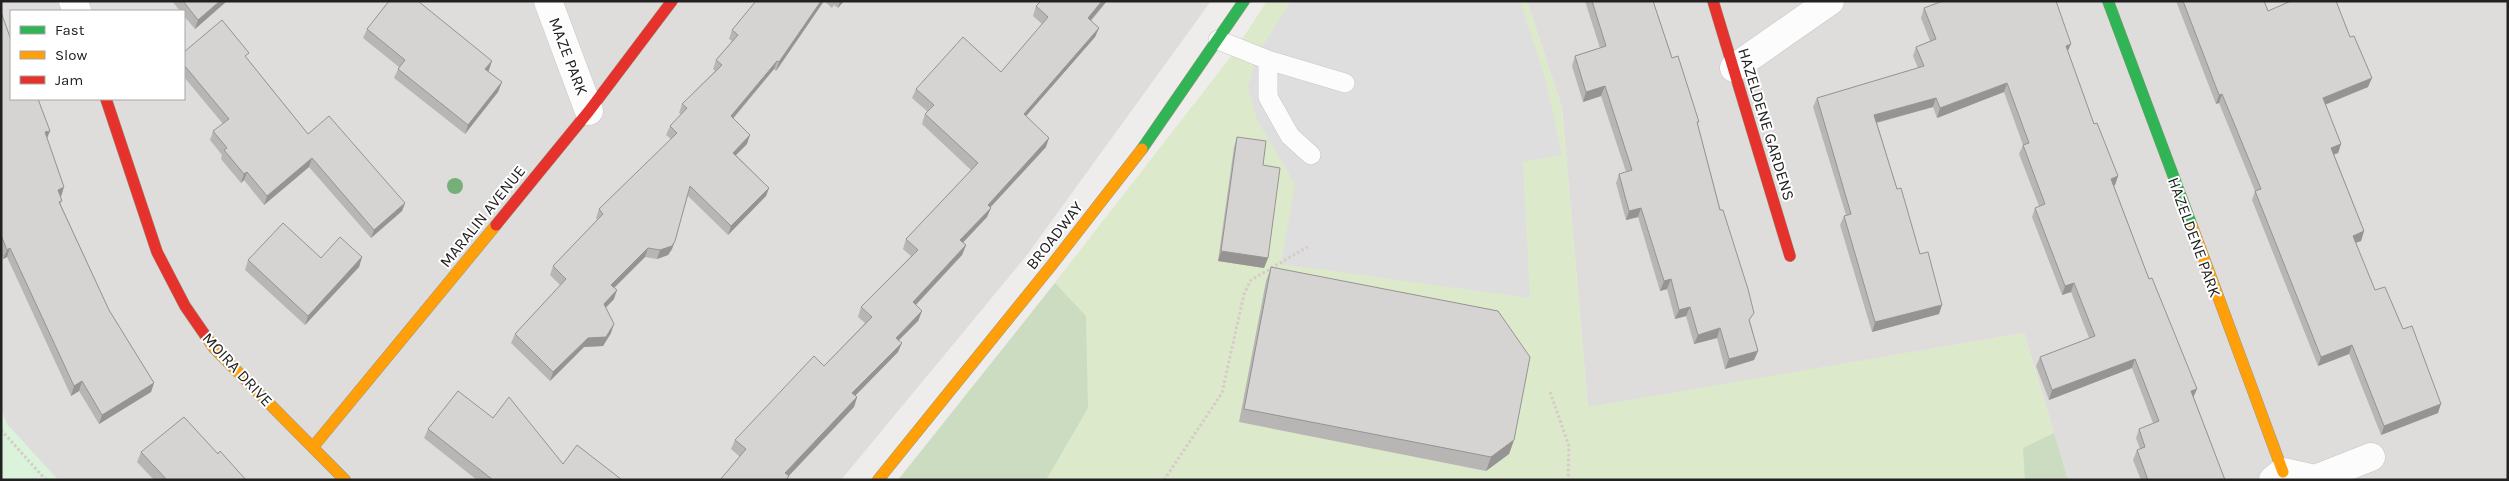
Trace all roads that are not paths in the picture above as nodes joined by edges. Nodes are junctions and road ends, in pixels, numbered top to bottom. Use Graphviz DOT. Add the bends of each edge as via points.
graph roads {
  1 [pos="548,1"];
  2 [pos="672,1"];
  3 [pos="1244,1"];
  4 [pos="1713,1"];
  5 [pos="1830,1"];
  6 [pos="2108,1"];
  7 [pos="1218,40"];
  8 [pos="1268,60"];
  9 [pos="1734,68"];
  10 [pos="1345,83"];
  11 [pos="106,100"];
  12 [pos="589,111"];
  13 [pos="1311,155"];
  14 [pos="1790,256"];
  15 [pos="313,447"];
  16 [pos="2371,457"];
  17 [pos="2278,476"];
  18 [pos="345,480"];
  19 [pos="878,480"];
  20 [pos="2315,480"];
  1 -- 12 [label="street, MAZE PARK"];
  2 -- 12 [label="street, MARALIN AVENUE"];
  3 -- 7 [label="street, BROADWAY"];
  4 -- 9 [label="street, HAZELDENE GARDENS"];
  5 -- 9 [label="street"];
  6 -- 17 [label="street, HAZELDENE PARK"];
  7 -- 8 [label="lane"];
  7 -- 19 [label="street, BROADWAY" via="1156,131"];
  8 -- 10 [label="lane"];
  8 -- 13 [label="lane" via="1268,97 1290,136"];
  9 -- 14 [label="street, HAZELDENE GARDENS"];
  11 -- 15 [label="street, MOIRA DRIVE" via="158,252 185,306 214,348"];
  12 -- 15 [label="street, MARALIN AVENUE"];
  15 -- 18 [label="street, MOIRA DRIVE"];
  16 -- 20 [label="street, HAZELDENE PARK"];
  17 -- 20 [label="street, HAZELDENE PARK"];
}
